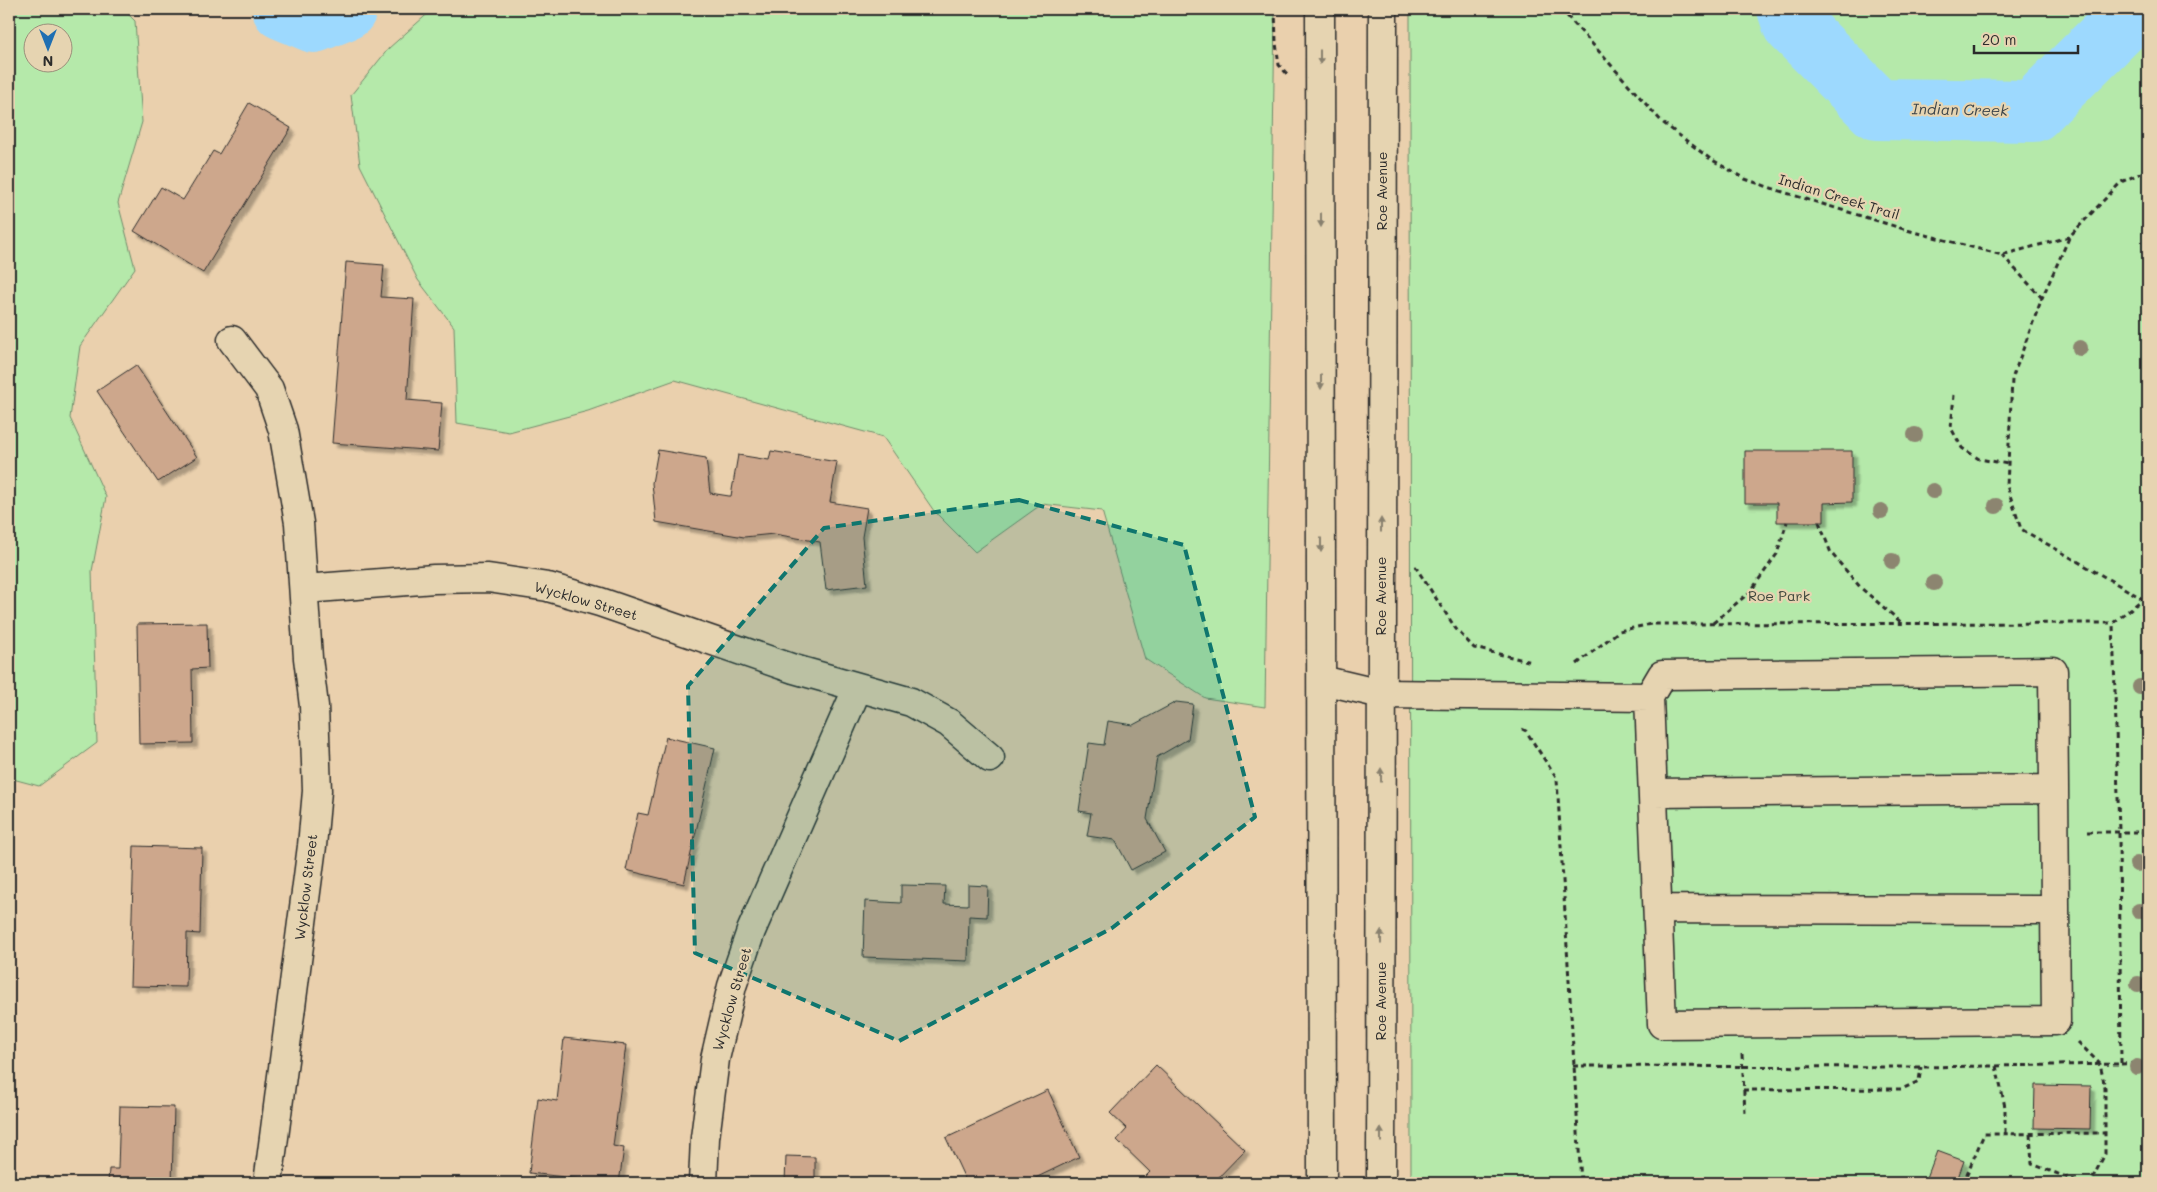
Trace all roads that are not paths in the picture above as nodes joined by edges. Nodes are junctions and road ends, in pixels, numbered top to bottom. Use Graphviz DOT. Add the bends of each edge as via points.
graph roads {
  1 [pos="1320,9"];
  2 [pos="1383,9"];
  3 [pos="232,340"];
  4 [pos="304,589"];
  5 [pos="1322,680"];
  6 [pos="858,687"];
  7 [pos="1381,694"];
  8 [pos="1649,697"];
  9 [pos="990,758"];
  10 [pos="2053,789"];
  11 [pos="1653,793"];
  12 [pos="1659,909"];
  13 [pos="2055,910"];
  14 [pos="268,1183"];
  15 [pos="703,1183"];
  16 [pos="1322,1183"];
  17 [pos="1381,1183"];
  1 -- 5 [label="main road, one-way"];
  7 -- 2 [label="main road, Roe Avenue, one-way"];
  3 -- 4 [label="main road, Wycklow Street" via="269,389 284,430 299,523"];
  4 -- 6 [label="main road, Wycklow Street" via="479,578 548,587 794,669"];
  4 -- 14 [label="main road, Wycklow Street" via="314,706 316,791 312,846"];
  5 -- 7 [label="main road"];
  5 -- 16 [label="main road"];
  6 -- 9 [label="main road, Wycklow Street" via="911,702 949,723"];
  6 -- 15 [label="main road, Wycklow Street" via="751,931 732,986 715,1059"];
  7 -- 8 [label="main road"];
  17 -- 7 [label="main road, Roe Avenue, one-way"];
  8 -- 10 [label="main road" via="1662,675 2053,671"];
  8 -- 11 [label="main road"];
  10 -- 11 [label="main road"];
  10 -- 13 [label="main road"];
  11 -- 12 [label="main road"];
  12 -- 13 [label="main road"];
  12 -- 13 [label="main road" via="1662,1024 2056,1021"];
}
